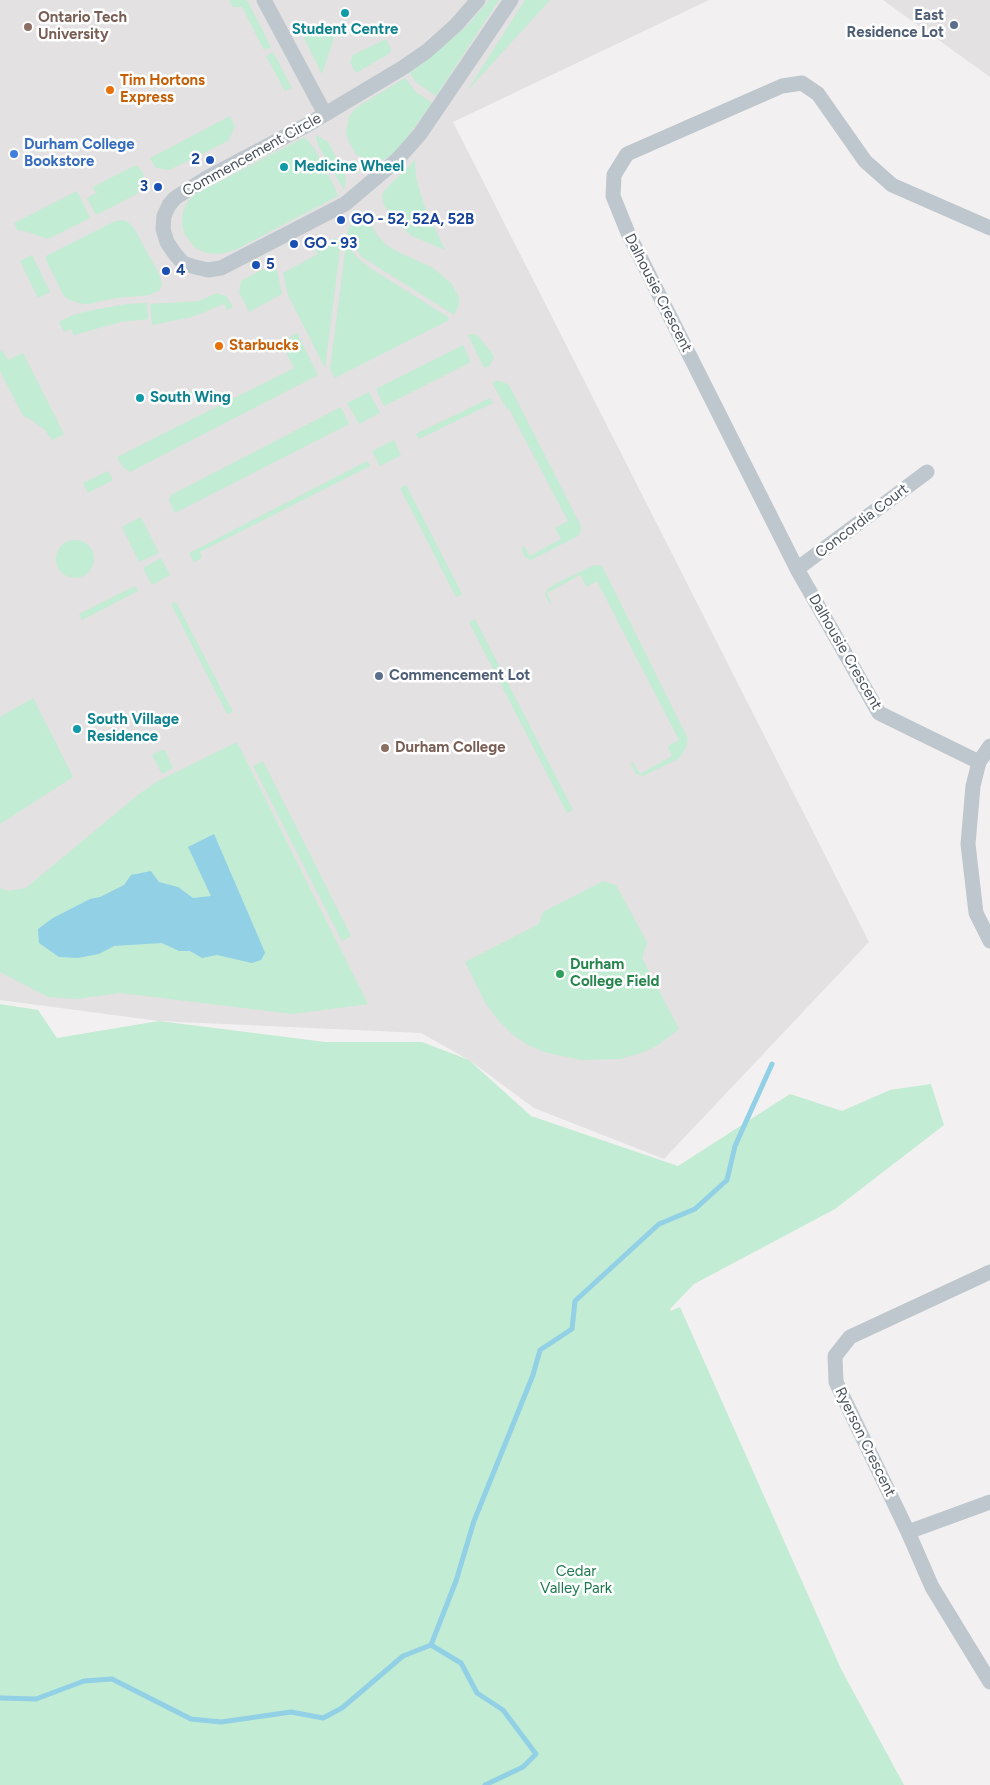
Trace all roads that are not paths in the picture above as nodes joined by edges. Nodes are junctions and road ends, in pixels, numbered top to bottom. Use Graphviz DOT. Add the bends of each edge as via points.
graph roads {
  1 [pos="264,0"];
  2 [pos="478,0"];
  3 [pos="511,0"];
  4 [pos="325,114"];
  5 [pos="990,228"];
  6 [pos="927,472"];
  7 [pos="797,569"];
  8 [pos="990,746"];
  9 [pos="979,762"];
  10 [pos="990,941"];
  11 [pos="990,1272"];
  12 [pos="990,1502"];
  13 [pos="908,1532"];
  14 [pos="990,1682"];
  1 -- 4 [label="street"];
  2 -- 4 [label="street, Commencement Circle" via="427,51"];
  3 -- 4 [label="street, Commencement Circle" via="420,134 397,160 345,204 221,268 195,267 175,254 163,229 164,216 175,198"];
  5 -- 7 [label="street, Dalhousie Crescent" via="892,185 865,161 818,94 802,83 782,86 628,154 614,175 614,196 628,233"];
  6 -- 7 [label="street, Concordia Court"];
  7 -- 9 [label="street, Dalhousie Crescent" via="879,713"];
  8 -- 9 [label="street"];
  9 -- 10 [label="street" via="973,786 968,844 976,913"];
  11 -- 13 [label="street, Ryerson Crescent" via="850,1338 835,1356 836,1382"];
  12 -- 13 [label="street"];
  13 -- 14 [label="street, Ryerson Crescent" via="932,1587"];
}
